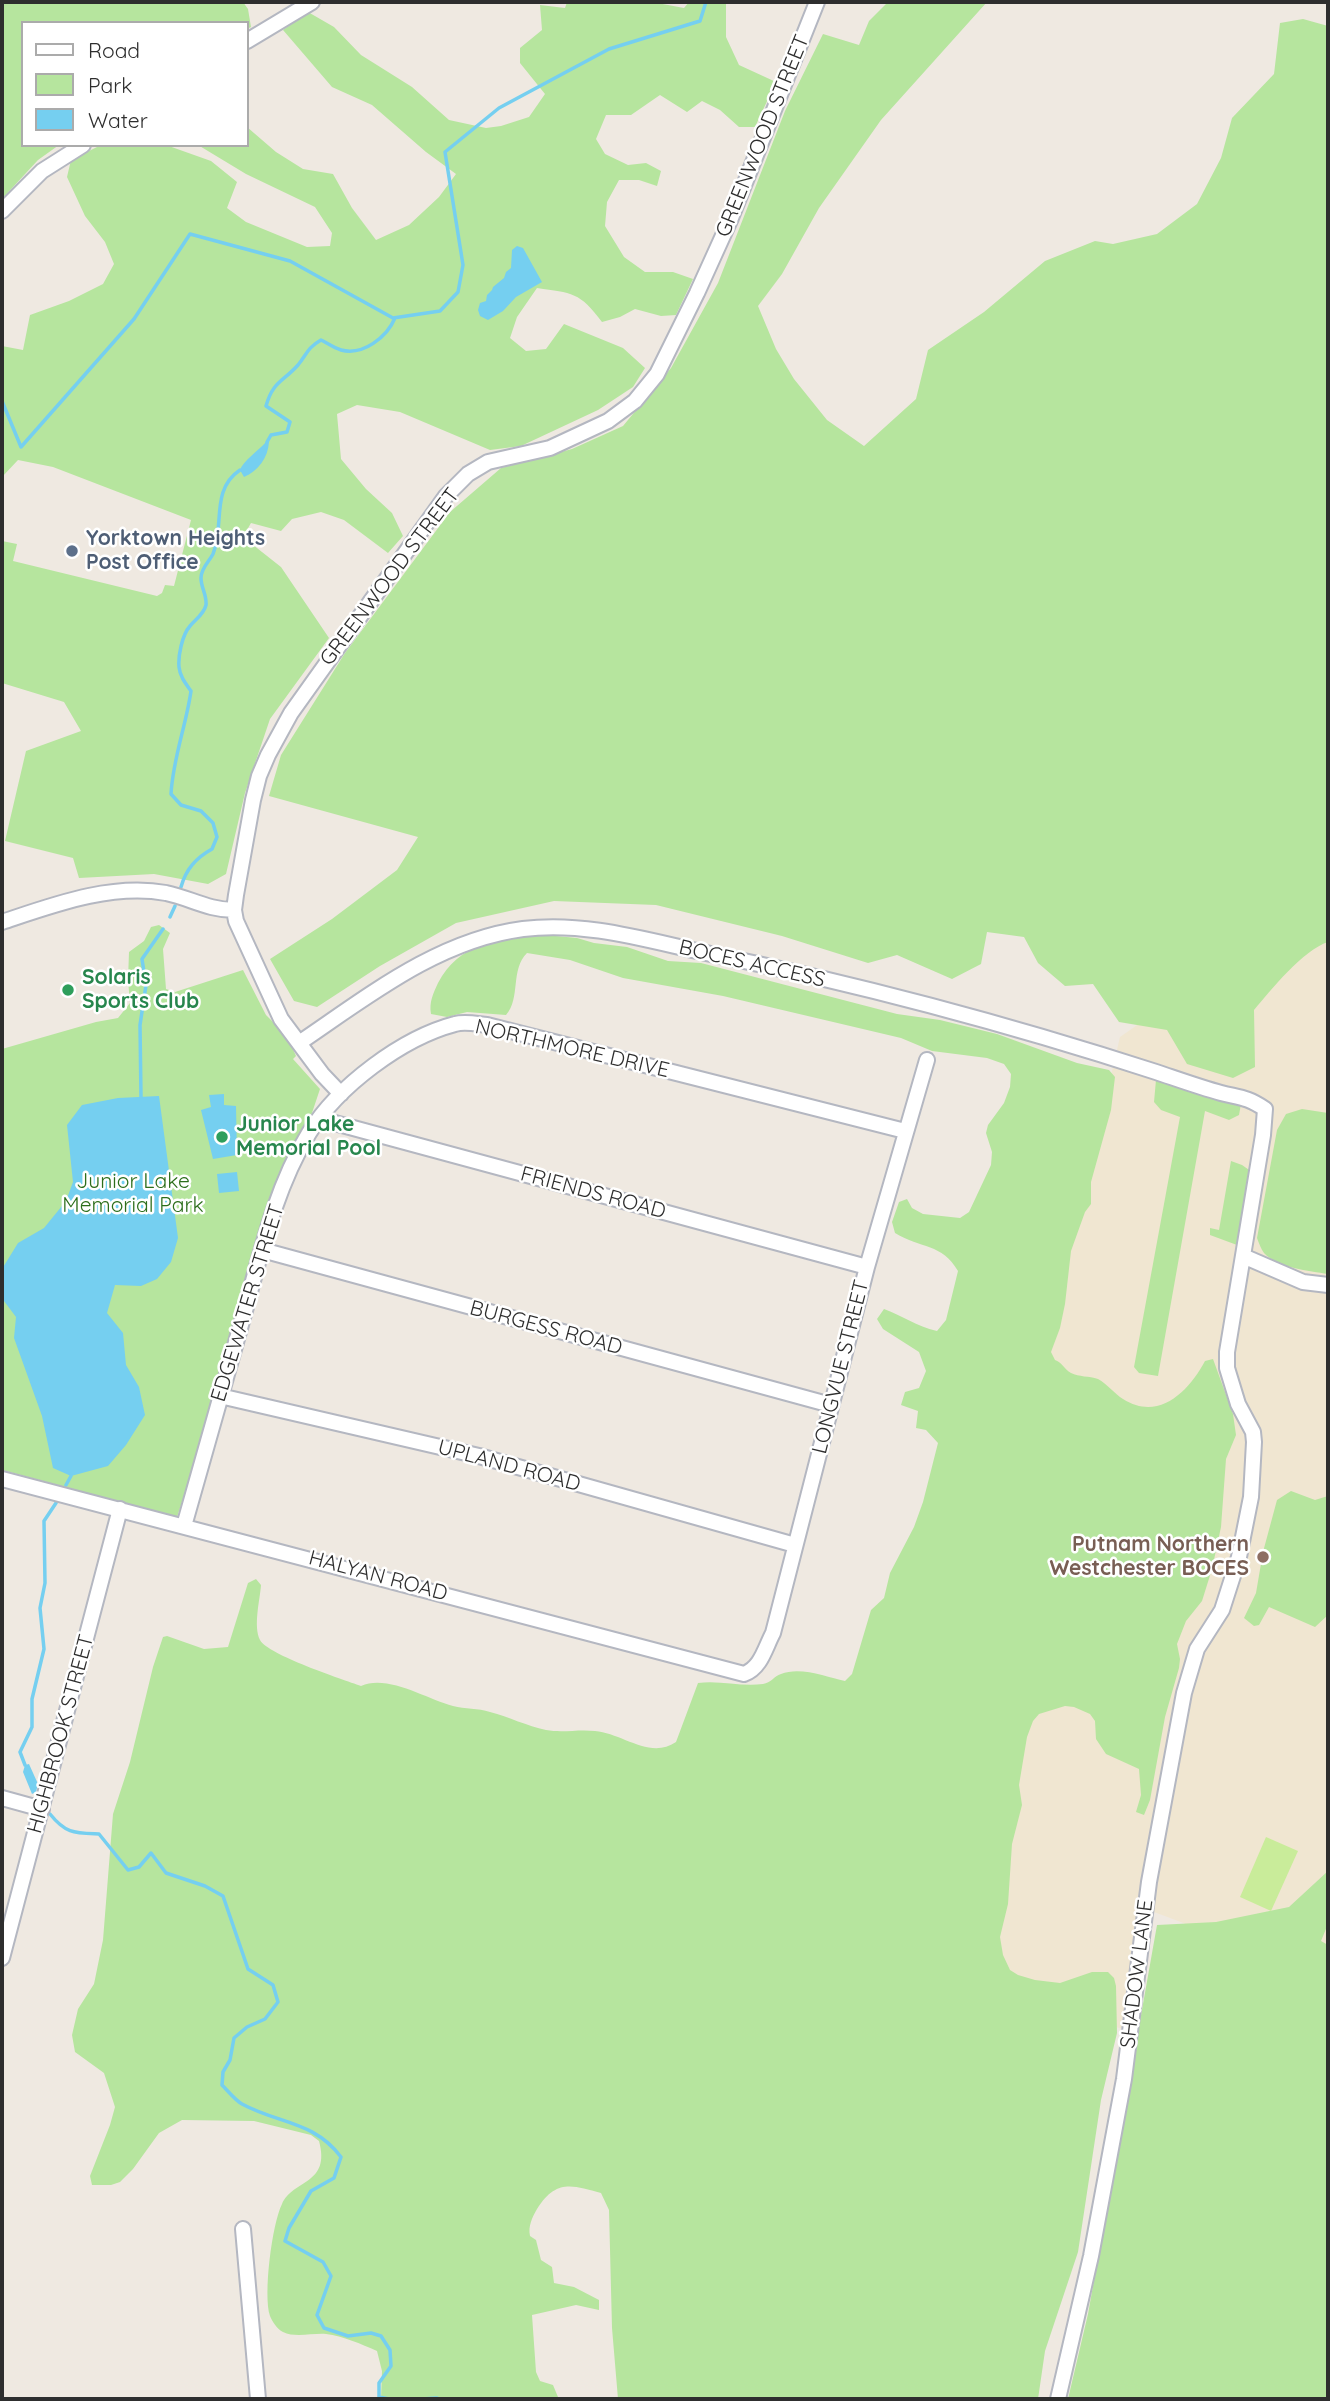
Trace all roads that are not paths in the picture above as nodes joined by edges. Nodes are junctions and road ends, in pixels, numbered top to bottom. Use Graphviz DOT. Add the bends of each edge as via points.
graph roads {
  1 [pos="312,2"];
  2 [pos="817,2"];
  3 [pos="248,40"];
  4 [pos="80,147"];
  5 [pos="2,211"];
  6 [pos="234,911"];
  7 [pos="2,922"];
  8 [pos="299,1043"];
  9 [pos="927,1060"];
  10 [pos="341,1094"];
  11 [pos="320,1119"];
  12 [pos="905,1131"];
  13 [pos="262,1250"];
  14 [pos="1243,1256"];
  15 [pos="867,1267"];
  16 [pos="1328,1285"];
  17 [pos="220,1396"];
  18 [pos="831,1405"];
  19 [pos="2,1479"];
  20 [pos="120,1509"];
  21 [pos="184,1526"];
  22 [pos="795,1545"];
  23 [pos="752,1671"];
  24 [pos="2,1798"];
  25 [pos="42,1809"];
  26 [pos="2,1958"];
  27 [pos="243,2229"];
  28 [pos="258,2399"];
  29 [pos="1058,2399"];
  1 -- 3 [label="street"];
  2 -- 6 [label="street, GREENWOOD STREET" via="731,219 657,374 635,401 608,421 550,448 488,462 446,496 290,713 268,755 253,800"];
  4 -- 5 [label="street" via="42,171"];
  6 -- 7 [label="street" via="134,889 64,902"];
  6 -- 8 [label="street" via="285,1026"];
  8 -- 10 [label="street"];
  8 -- 14 [label="street, BOCES ACCESS" via="399,975 465,943 521,929 598,930 718,955 965,1013 1249,1098 1265,1109"];
  9 -- 12 [label="street, LONGVUE STREET"];
  10 -- 11 [label="street, EDGEWATER STREET"];
  10 -- 12 [label="street, NORTHMORE DRIVE" via="408,1044 458,1023 487,1025"];
  11 -- 13 [label="street, EDGEWATER STREET" via="293,1165"];
  11 -- 15 [label="street, FRIENDS ROAD"];
  12 -- 15 [label="street, LONGVUE STREET"];
  13 -- 17 [label="street, EDGEWATER STREET"];
  13 -- 18 [label="street, BURGESS ROAD"];
  14 -- 16 [label="street" via="1303,1282"];
  14 -- 29 [label="street, SHADOW LANE" via="1227,1368 1253,1432 1251,1497 1222,1610 1197,1649 1184,1693 1149,1882 1124,2079"];
  15 -- 18 [label="street, LONGVUE STREET"];
  17 -- 21 [label="street, EDGEWATER STREET"];
  17 -- 22 [label="street, UPLAND ROAD" via="479,1456"];
  18 -- 22 [label="street, LONGVUE STREET"];
  19 -- 20 [label="street, HALYAN ROAD"];
  20 -- 21 [label="street, HALYAN ROAD"];
  20 -- 25 [label="street, HIGHBROOK STREET"];
  21 -- 23 [label="street, HALYAN ROAD" via="744,1674"];
  22 -- 23 [label="street, LONGVUE STREET" via="773,1633"];
  24 -- 25 [label="street"];
  25 -- 26 [label="street, HIGHBROOK STREET"];
  27 -- 28 [label="street"];
}
